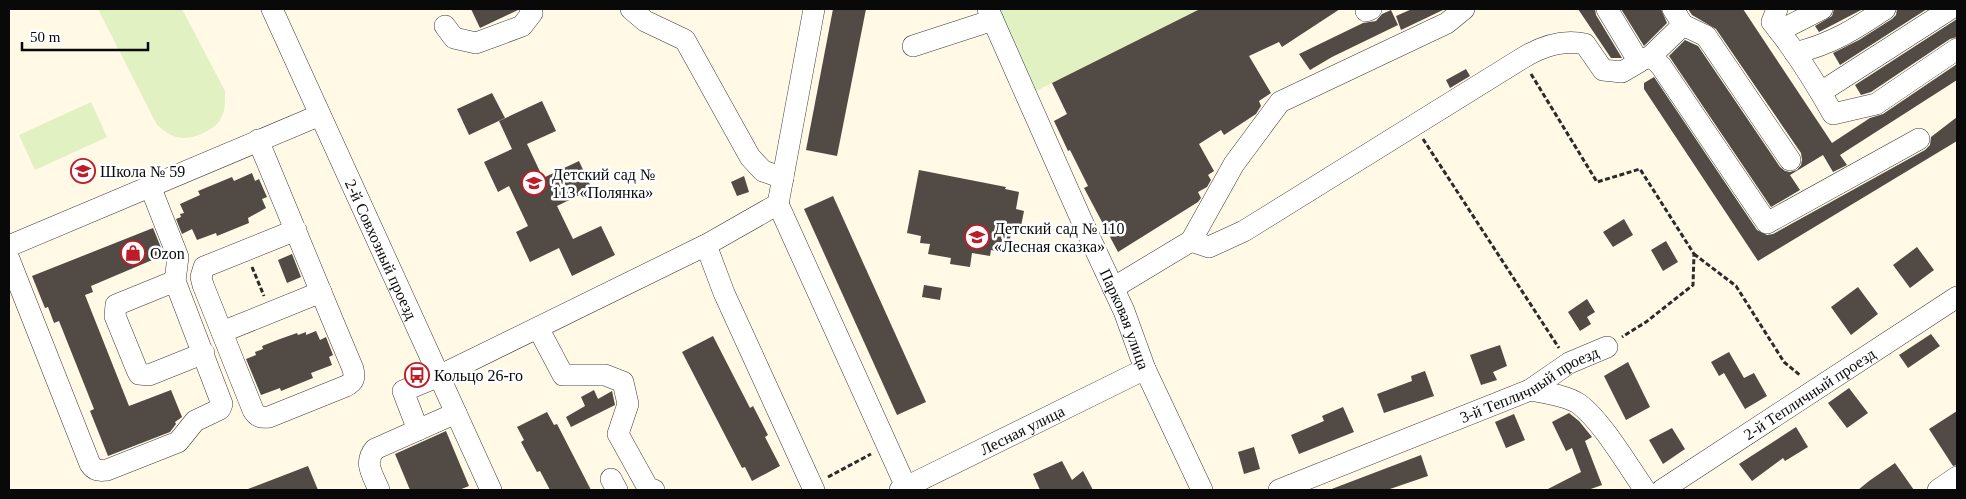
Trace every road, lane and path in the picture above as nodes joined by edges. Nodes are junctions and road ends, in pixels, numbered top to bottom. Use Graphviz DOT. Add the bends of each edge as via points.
graph roads {
  1 [pos="272,9"];
  2 [pos="530,9"];
  3 [pos="631,9"];
  4 [pos="814,9"];
  5 [pos="1464,9"];
  6 [pos="1607,9"];
  7 [pos="1822,9"];
  8 [pos="1885,9"];
  9 [pos="1950,9"];
  10 [pos="990,14"];
  11 [pos="1678,17"];
  12 [pos="1771,17"];
  13 [pos="445,26"];
  14 [pos="913,46"];
  15 [pos="1957,49"];
  16 [pos="1795,53"];
  17 [pos="1521,59"];
  18 [pos="1645,59"];
  19 [pos="1821,92"];
  20 [pos="320,114"];
  21 [pos="1414,126"];
  22 [pos="1919,139"];
  23 [pos="258,140"];
  24 [pos="1790,160"];
  25 [pos="783,178"];
  26 [pos="150,186"];
  27 [pos="778,204"];
  28 [pos="296,230"];
  29 [pos="1191,241"];
  30 [pos="706,245"];
  31 [pos="9,246"];
  32 [pos="246,250"];
  33 [pos="1694,254"];
  34 [pos="9,259"];
  35 [pos="175,281"];
  36 [pos="1113,288"];
  37 [pos="321,292"];
  38 [pos="1957,297"];
  39 [pos="271,313"];
  40 [pos="538,328"];
  41 [pos="222,332"];
  42 [pos="1607,347"];
  43 [pos="204,353"];
  44 [pos="1569,363"];
  45 [pos="1145,370"];
  46 [pos="439,376"];
  47 [pos="1530,390"];
  48 [pos="1817,390"];
  49 [pos="456,413"];
  50 [pos="418,430"];
  51 [pos="887,446"];
  52 [pos="1957,477"];
  53 [pos="813,488"];
  54 [pos="903,489"];
  55 [pos="379,490"];
  56 [pos="491,490"];
  57 [pos="654,490"];
  58 [pos="1202,490"];
  59 [pos="1279,490"];
  60 [pos="1645,490"];
  61 [pos="1662,490"];
  62 [pos="1938,490"];
  1 -- 20 [label="street, 2-й Совхозный проезд"];
  2 -- 13 [label="street" via="532,13 522,26 476,43 454,38"];
  3 -- 25 [label="street" via="645,20 685,40 750,157 763,171"];
  4 -- 25 [label="street"];
  5 -- 29 [label="street" via="1447,23 1280,102 1234,164"];
  6 -- 18 [label="street"];
  7 -- 12 [label="street"];
  8 -- 16 [label="street" via="1854,30 1821,46"];
  9 -- 19 [label="street"];
  10 -- 14 [label="street"];
  10 -- 36 [label="street, Парковая улица"];
  11 -- 18 [label="street"];
  11 -- 24 [label="street" via="1706,36"];
  12 -- 16 [label="street"];
  15 -- 19 [label="street" via="1876,104 1832,114"];
  16 -- 19 [label="street"];
  17 -- 18 [label="street" via="1552,45 1574,41 1584,44 1604,70 1622,72"];
  17 -- 21 [label="street"];
  17 -- 33 [label="path" via="1597,182 1640,169"];
  18 -- 22 [label="street" via="1661,66 1767,224"];
  20 -- 23 [label="street"];
  20 -- 46 [label="street, 2-й Совхозный проезд"];
  21 -- 29 [label="street" via="1244,231 1210,248"];
  21 -- 44 [label="path"];
  23 -- 26 [label="street"];
  23 -- 28 [label="street"];
  25 -- 27 [label="street"];
  26 -- 31 [label="street"];
  26 -- 35 [label="street" via="178,257"];
  27 -- 30 [label="street"];
  27 -- 51 [label="street"];
  28 -- 32 [label="street"];
  28 -- 37 [label="street"];
  29 -- 36 [label="street"];
  30 -- 40 [label="street"];
  30 -- 53 [label="street" via="724,293"];
  32 -- 39 [label="path"];
  32 -- 41 [label="street" via="204,267 201,277"];
  33 -- 42 [label="path, 3-й Тепличный проезд" via="1692,285 1646,322"];
  33 -- 48 [label="path" via="1736,286 1784,362"];
  34 -- 43 [label="street" via="94,469 107,470 178,442 195,421 220,409 221,396"];
  35 -- 43 [label="street"];
  35 -- 43 [label="street" via="116,305 115,316 139,374 149,375"];
  36 -- 45 [label="street, Парковая улица"];
  37 -- 39 [label="street"];
  37 -- 41 [label="street" via="353,369 355,377 346,386 269,417 256,416"];
  38 -- 48 [label="street, 2-й Тепличный проезд"];
  39 -- 41 [label="street"];
  40 -- 46 [label="street"];
  40 -- 57 [label="street" via="563,374 605,375 623,382 628,404 618,434 648,488"];
  42 -- 44 [label="street, 3-й Тепличный проезд"];
  44 -- 47 [label="street, 3-й Тепличный проезд"];
  45 -- 54 [label="street, Лесная улица"];
  45 -- 58 [label="street, Парковая улица"];
  46 -- 49 [label="street, 2-й Совхозный проезд"];
  46 -- 50 [label="street" via="403,391"];
  47 -- 59 [label="street, 3-й Тепличный проезд"];
  47 -- 60 [label="street" via="1578,404 1602,428"];
  48 -- 61 [label="street, 2-й Тепличный проезд"];
  49 -- 50 [label="street"];
  49 -- 56 [label="street, 2-й Совхозный проезд"];
  50 -- 55 [label="street" via="375,449 369,456 368,463"];
  51 -- 53 [label="path"];
  51 -- 54 [label="street"];
  52 -- 62 [label="street"];
}
